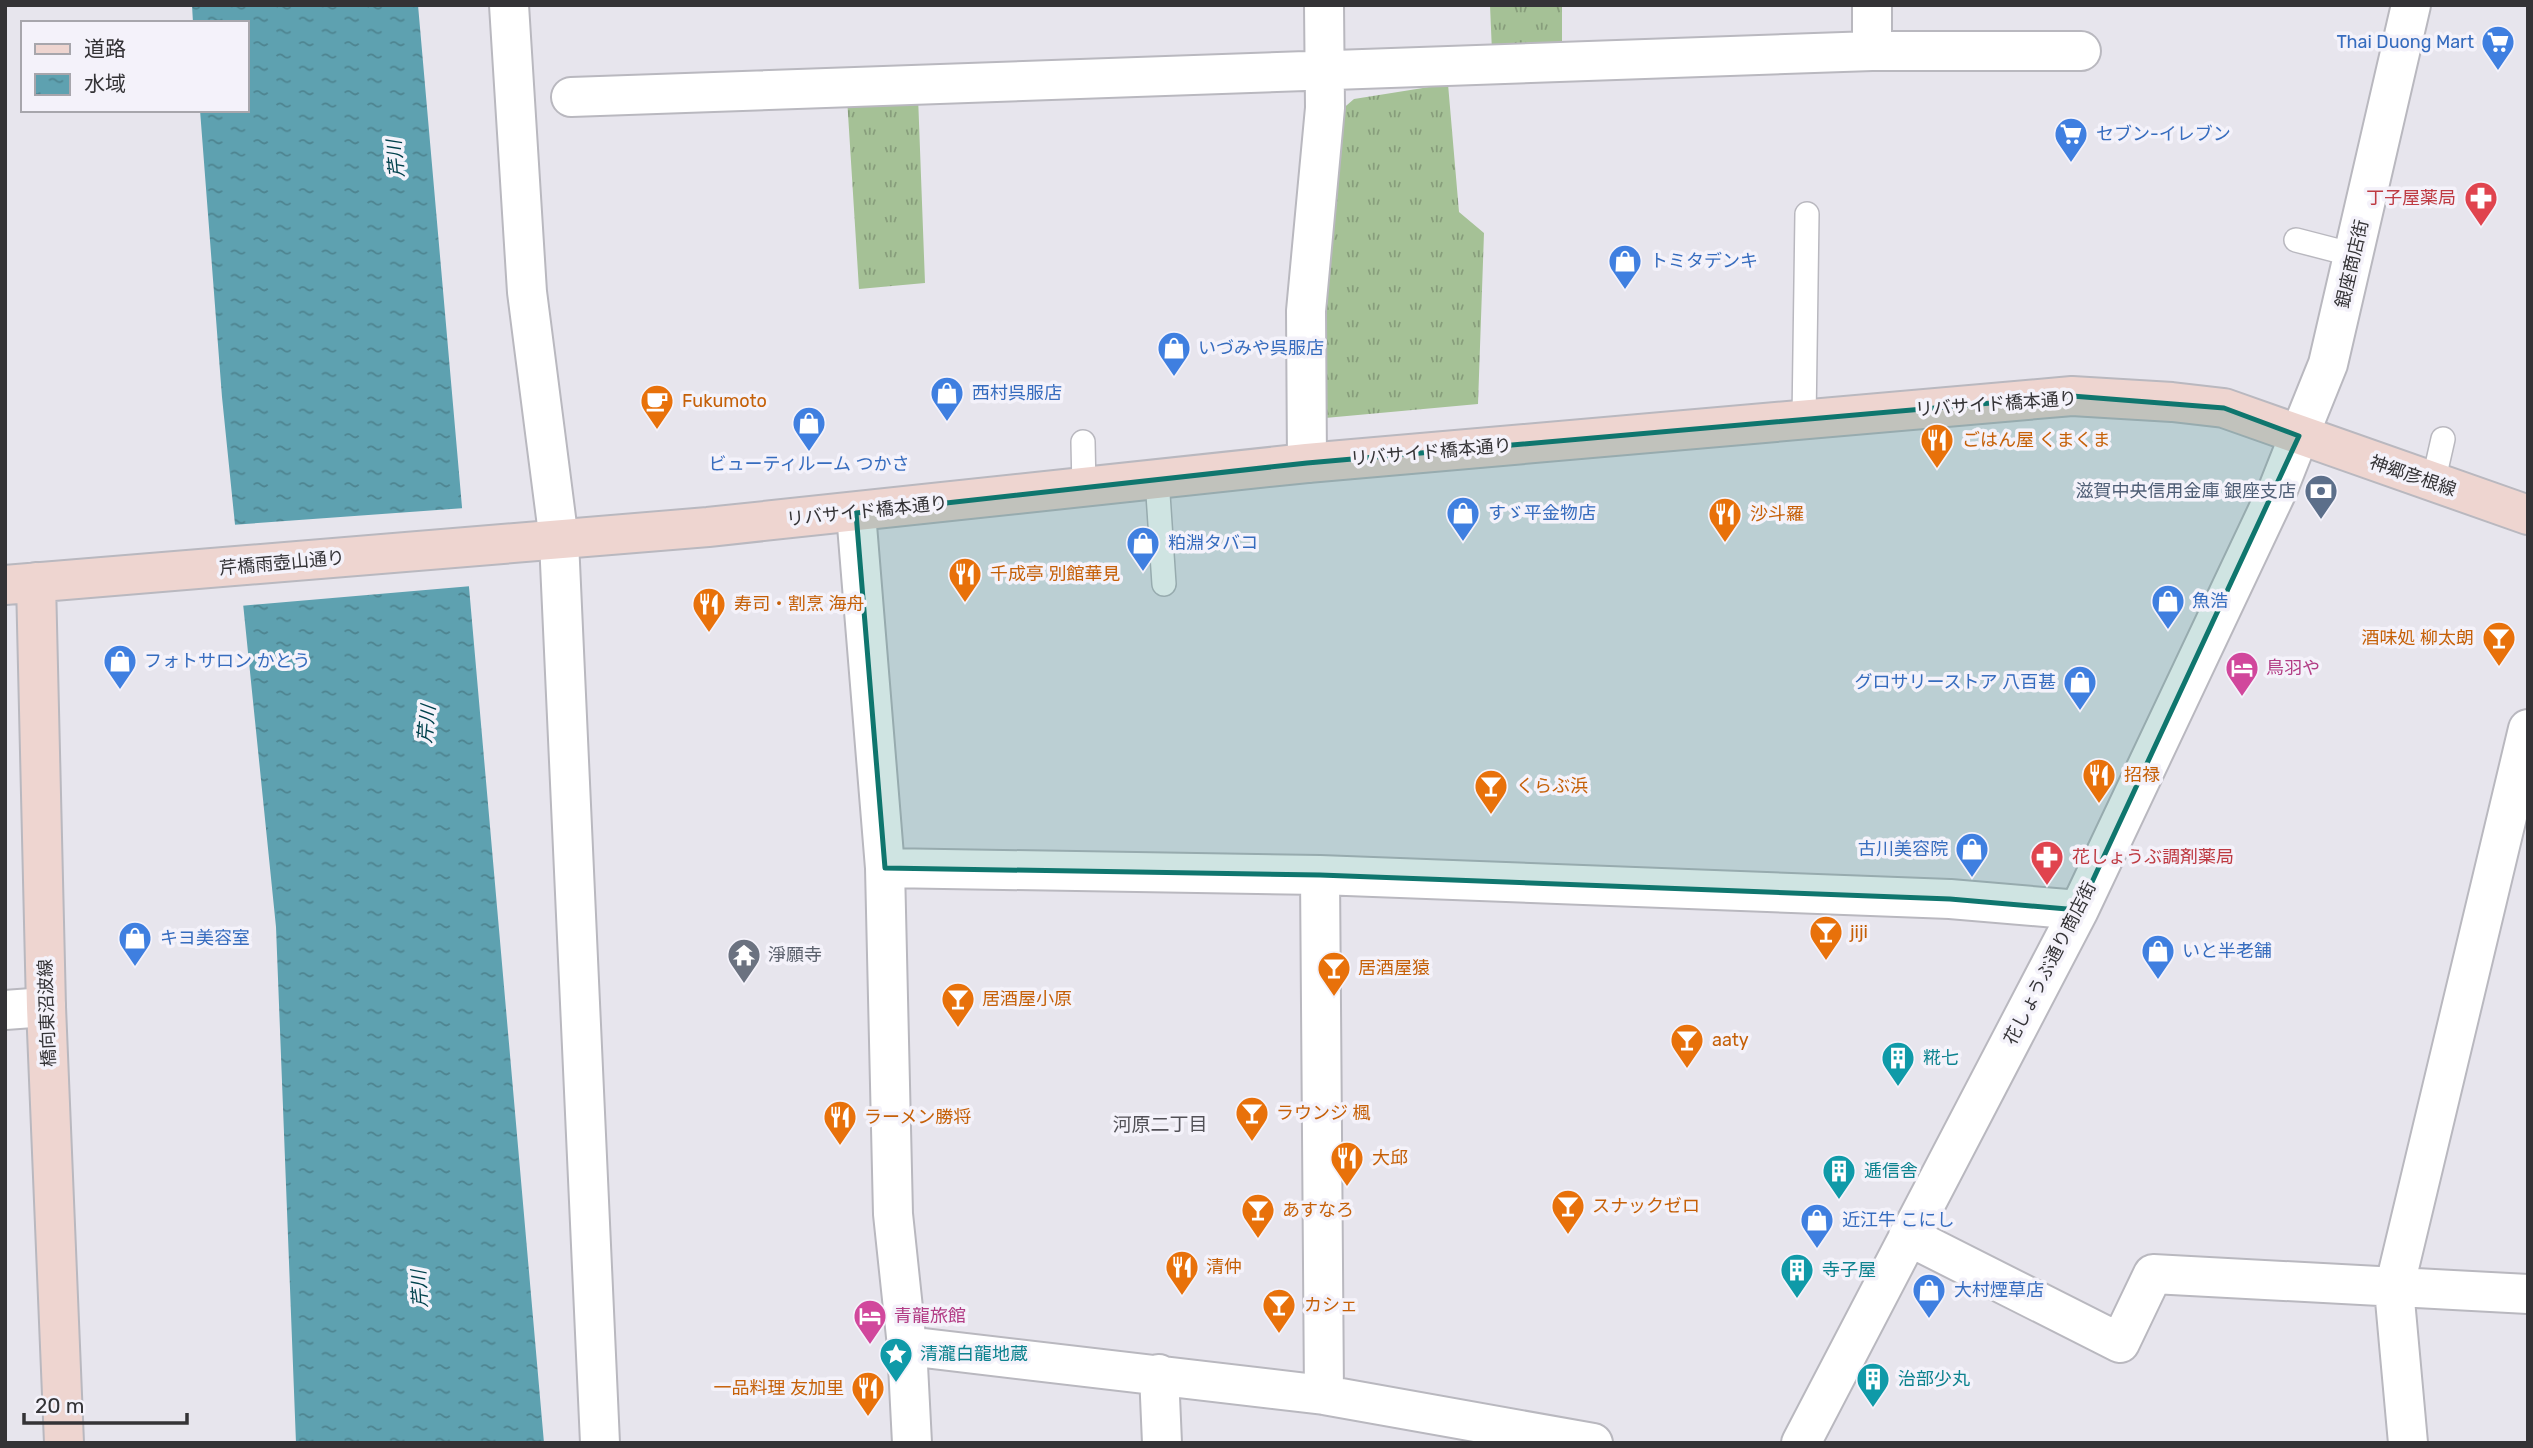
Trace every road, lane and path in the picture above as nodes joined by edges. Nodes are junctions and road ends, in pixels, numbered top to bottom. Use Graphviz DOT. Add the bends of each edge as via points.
graph roads {
  1 [pos="509,5"];
  2 [pos="1324,5"];
  3 [pos="1872,5"];
  4 [pos="2411,5"];
  5 [pos="1872,51"];
  6 [pos="2081,51"];
  7 [pos="1348,66"];
  8 [pos="571,97"];
  9 [pos="1807,214"];
  10 [pos="2296,240"];
  11 [pos="2354,255"];
  12 [pos="1804,420"];
  13 [pos="2299,436"];
  14 [pos="2443,439"];
  15 [pos="1083,442"];
  16 [pos="1307,463"];
  17 [pos="1157,479"];
  18 [pos="2433,483"];
  19 [pos="1084,488"];
  20 [pos="856,513"];
  21 [pos="2528,515"];
  22 [pos="559,541"];
  23 [pos="21,584"];
  24 [pos="1164,584"];
  25 [pos="2528,729"];
  26 [pos="885,868"];
  27 [pos="1320,875"];
  28 [pos="2078,929"];
  29 [pos="46,1007"];
  30 [pos="5,1010"];
  31 [pos="1908,1236"];
  32 [pos="2394,1289"];
  33 [pos="2528,1294"];
  34 [pos="907,1346"];
  35 [pos="1159,1374"];
  36 [pos="1324,1395"];
  37 [pos="64,1443"];
  38 [pos="600,1443"];
  39 [pos="912,1443"];
  40 [pos="1162,1443"];
  41 [pos="1593,1443"];
  42 [pos="1801,1443"];
  43 [pos="2408,1443"];
  1 -- 22 [label="street" via="527,292"];
  2 -- 7 [label="street"];
  3 -- 5 [label="street"];
  4 -- 11 [label="street, 銀座商店街"];
  5 -- 6 [label="street"];
  5 -- 7 [label="street"];
  7 -- 8 [label="street"];
  7 -- 16 [label="street" via="1312,154"];
  9 -- 12 [label="lane"];
  10 -- 11 [label="lane"];
  11 -- 13 [label="street, 銀座商店街" via="2328,363"];
  12 -- 13 [label="main road, リバサイド橋本通り" via="2071,396 2224,408"];
  12 -- 16 [label="main road, リバサイド橋本通り"];
  13 -- 18 [label="main road, 神郷彦根線"];
  13 -- 28 [label="street, 花しょうぶ通り商店街"];
  14 -- 18 [label="lane"];
  15 -- 19 [label="lane"];
  16 -- 17 [label="main road, リバサイド橋本通り"];
  17 -- 19 [label="main road, リバサイド橋本通り"];
  17 -- 24 [label="lane"];
  18 -- 21 [label="main road, 神郷彦根線"];
  19 -- 20 [label="main road, リバサイド橋本通り"];
  20 -- 22 [label="main road, リバサイド橋本通り"];
  20 -- 26 [label="street"];
  22 -- 23 [label="main road, 芹橋雨壺山通り"];
  22 -- 38 [label="street"];
  23 -- 29 [label="main road, 橋向東沼波線"];
  25 -- 32 [label="street" via="2437,1080"];
  26 -- 27 [label="street" via="1079,878 1253,880"];
  26 -- 34 [label="street" via="893,1214"];
  27 -- 28 [label="street" via="1950,899"];
  27 -- 36 [label="street" via="1318,1105"];
  28 -- 31 [label="street, 花しょうぶ通り商店街" via="2039,1013"];
  29 -- 30 [label="street"];
  29 -- 37 [label="main road, 橋向東沼波線"];
  31 -- 32 [label="street" via="2120,1343 2153,1274"];
  31 -- 42 [label="street, 花しょうぶ通り商店街"];
  32 -- 33 [label="street"];
  32 -- 43 [label="street"];
  34 -- 35 [label="street"];
  34 -- 39 [label="street"];
  35 -- 36 [label="street"];
  35 -- 40 [label="street"];
  36 -- 41 [label="street"];
}
